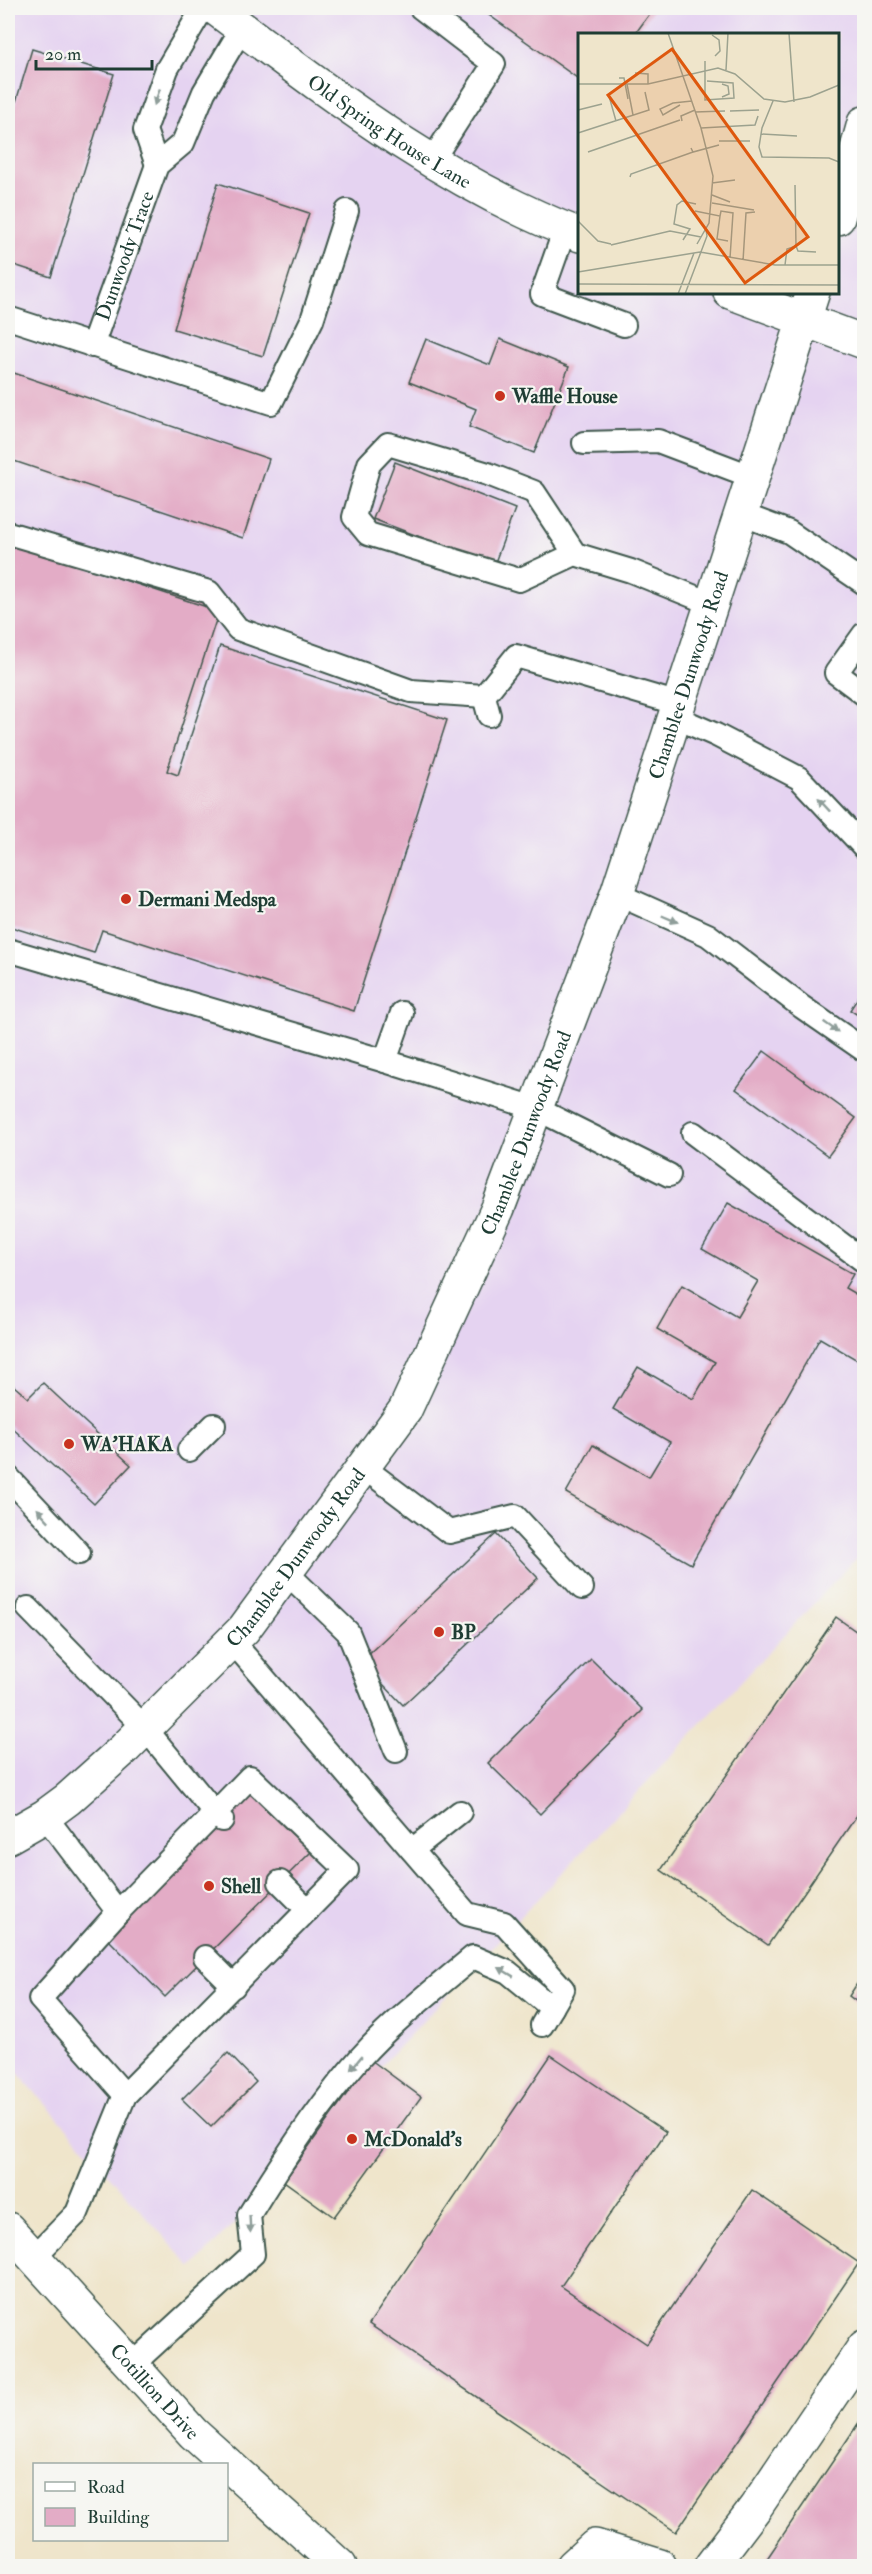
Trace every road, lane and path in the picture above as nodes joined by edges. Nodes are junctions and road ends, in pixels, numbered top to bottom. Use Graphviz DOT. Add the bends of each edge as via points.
graph roads {
  1 [pos="203,8"];
  2 [pos="214,8"];
  3 [pos="421,8"];
  4 [pos="242,28"];
  5 [pos="864,123"];
  6 [pos="431,162"];
  7 [pos="158,165"];
  8 [pos="347,211"];
  9 [pos="839,211"];
  10 [pos="572,232"];
  11 [pos="741,294"];
  12 [pos="809,307"];
  13 [pos="8,318"];
  14 [pos="624,325"];
  15 [pos="864,342"];
  16 [pos="92,346"];
  17 [pos="584,443"];
  18 [pos="753,477"];
  19 [pos="741,514"];
  20 [pos="8,533"];
  21 [pos="575,554"];
  22 [pos="864,583"];
  23 [pos="712,604"];
  24 [pos="861,647"];
  25 [pos="864,694"];
  26 [pos="677,711"];
  27 [pos="864,848"];
  28 [pos="617,894"];
  29 [pos="8,950"];
  30 [pos="402,1013"];
  31 [pos="864,1050"];
  32 [pos="385,1061"];
  33 [pos="535,1108"];
  34 [pos="693,1134"];
  35 [pos="669,1175"];
  36 [pos="864,1261"];
  37 [pos="214,1425"];
  38 [pos="189,1450"];
  39 [pos="363,1467"];
  40 [pos="8,1477"];
  41 [pos="80,1553"];
  42 [pos="286,1572"];
  43 [pos="582,1588"];
  44 [pos="28,1608"];
  45 [pos="232,1641"];
  46 [pos="145,1728"];
  47 [pos="396,1751"];
  48 [pos="460,1812"];
  49 [pos="45,1816"];
  50 [pos="219,1816"];
  51 [pos="8,1837"];
  52 [pos="412,1850"];
  53 [pos="280,1882"];
  54 [pos="308,1910"];
  55 [pos="118,1912"];
  56 [pos="205,1957"];
  57 [pos="234,1986"];
  58 [pos="125,2095"];
  59 [pos="8,2229"];
  60 [pos="33,2258"];
  61 [pos="864,2347"];
  62 [pos="130,2367"];
  63 [pos="226,2463"];
  64 [pos="228,2465"];
  65 [pos="340,2566"];
  66 [pos="573,2566"];
  67 [pos="660,2566"];
  68 [pos="711,2566"];
  1 -- 7 [label="lane, Dunwoody Trace, one-way" via="167,69 145,130"];
  2 -- 4 [label="street, Old Spring House Lane"];
  3 -- 6 [label="lane" via="494,64"];
  4 -- 6 [label="street, Old Spring House Lane"];
  4 -- 7 [label="lane, Dunwoody Trace" via="204,92 183,142"];
  5 -- 9 [label="street"];
  6 -- 10 [label="street, Old Spring House Lane"];
  7 -- 16 [label="lane, Dunwoody Trace"];
  8 -- 16 [label="lane" via="312,320 271,403"];
  10 -- 14 [label="lane" via="542,294"];
  11 -- 12 [label="street"];
  12 -- 15 [label="street"];
  12 -- 18 [label="street, Chamblee Dunwoody Road"];
  13 -- 16 [label="lane"];
  17 -- 18 [label="lane" via="658,441"];
  18 -- 19 [label="street, Chamblee Dunwoody Road"];
  19 -- 22 [label="lane" via="789,532"];
  19 -- 23 [label="street, Chamblee Dunwoody Road"];
  20 -- 26 [label="lane" via="209,592 238,629 411,691 486,705 516,656"];
  21 -- 21 [label="lane" via="534,492 388,444 369,464 354,517 368,534 519,580"];
  21 -- 23 [label="lane" via="631,571"];
  23 -- 26 [label="street, Chamblee Dunwoody Road"];
  24 -- 25 [label="lane" via="836,673"];
  27 -- 26 [label="lane, one-way" via="799,778"];
  26 -- 28 [label="street, Chamblee Dunwoody Road"];
  28 -- 31 [label="lane, one-way" via="708,935"];
  28 -- 33 [label="street, Chamblee Dunwoody Road"];
  29 -- 32 [label="lane"];
  30 -- 32 [label="lane"];
  32 -- 33 [label="lane"];
  33 -- 35 [label="lane"];
  33 -- 39 [label="street, Chamblee Dunwoody Road" via="498,1208 405,1410"];
  34 -- 36 [label="lane"];
  37 -- 38 [label="lane"];
  39 -- 42 [label="street, Chamblee Dunwoody Road"];
  39 -- 43 [label="lane" via="449,1532 515,1516"];
  41 -- 40 [label="lane, one-way"];
  42 -- 45 [label="street, Chamblee Dunwoody Road"];
  42 -- 47 [label="lane" via="348,1632"];
  44 -- 46 [label="lane"];
  45 -- 46 [label="street, Chamblee Dunwoody Road"];
  45 -- 52 [label="lane"];
  46 -- 49 [label="street, Chamblee Dunwoody Road"];
  46 -- 50 [label="lane"];
  48 -- 52 [label="lane"];
  49 -- 51 [label="street, Chamblee Dunwoody Road"];
  49 -- 55 [label="lane"];
  50 -- 54 [label="lane" via="250,1777 347,1870"];
  50 -- 55 [label="lane" via="143,1893"];
  52 -- 62 [label="lane, one-way" via="467,1914 504,1923 563,1989 547,2017 508,1972 473,1957 391,2027 327,2098 249,2215 253,2254"];
  53 -- 54 [label="lane"];
  54 -- 57 [label="lane"];
  55 -- 58 [label="lane" via="40,1999"];
  56 -- 57 [label="lane"];
  57 -- 58 [label="lane"];
  58 -- 60 [label="lane" via="77,2212"];
  59 -- 60 [label="street, Cotillion Drive"];
  60 -- 62 [label="street, Cotillion Drive"];
  61 -- 68 [label="street"];
  62 -- 63 [label="street, Cotillion Drive"];
  64 -- 65 [label="street, Cotillion Drive"];
  66 -- 67 [label="street" via="595,2546"];
}
